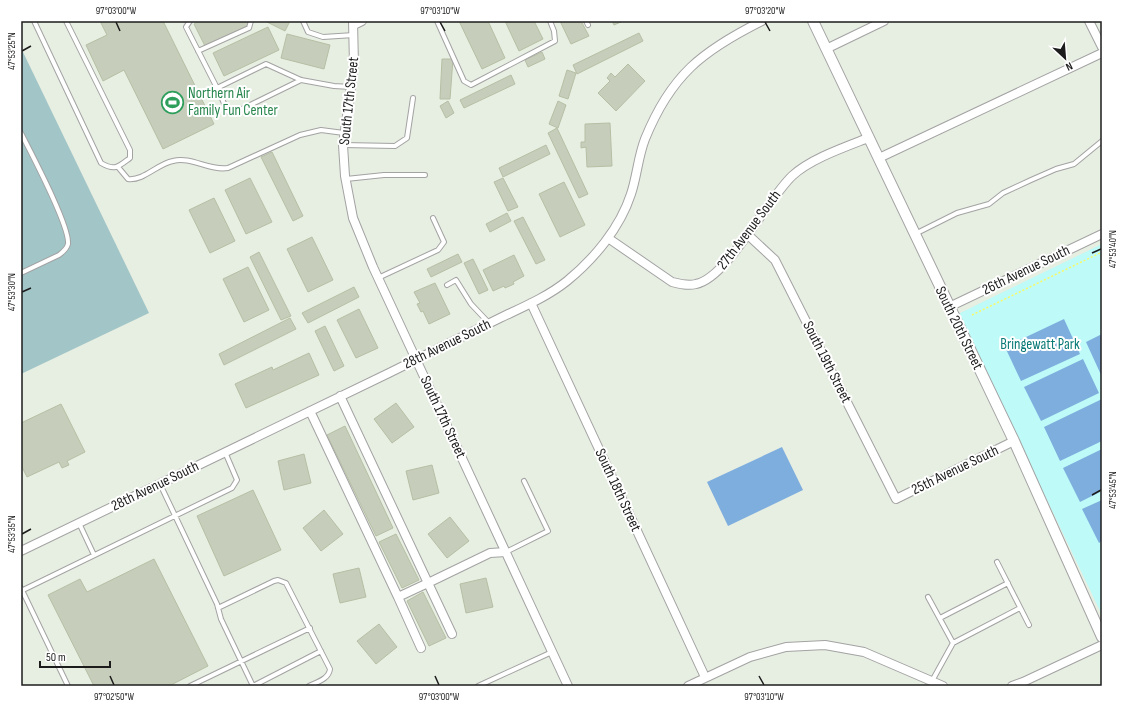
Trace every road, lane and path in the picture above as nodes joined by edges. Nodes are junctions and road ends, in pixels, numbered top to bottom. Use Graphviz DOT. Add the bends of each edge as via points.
graph roads {
  1 [pos="34,21"];
  2 [pos="66,21"];
  3 [pos="190,21"];
  4 [pos="251,21"];
  5 [pos="303,21"];
  6 [pos="362,21"];
  7 [pos="436,21"];
  8 [pos="550,21"];
  9 [pos="762,21"];
  10 [pos="812,21"];
  11 [pos="884,21"];
  12 [pos="1090,21"];
  13 [pos="354,23"];
  14 [pos="354,35"];
  15 [pos="1102,47"];
  16 [pos="826,49"];
  17 [pos="198,51"];
  18 [pos="1102,53"];
  19 [pos="301,80"];
  20 [pos="351,87"];
  21 [pos="217,88"];
  22 [pos="413,98"];
  23 [pos="21,133"];
  24 [pos="344,133"];
  25 [pos="868,138"];
  26 [pos="1102,141"];
  27 [pos="343,145"];
  28 [pos="879,158"];
  29 [pos="118,167"];
  30 [pos="425,175"];
  31 [pos="345,179"];
  32 [pos="433,218"];
  33 [pos="747,234"];
  34 [pos="915,234"];
  35 [pos="1102,234"];
  36 [pos="608,238"];
  37 [pos="1102,252"];
  38 [pos="21,273"];
  39 [pos="378,278"];
  40 [pos="446,285"];
  41 [pos="531,303"];
  42 [pos="949,307"];
  43 [pos="972,315"];
  44 [pos="489,323"];
  45 [pos="416,360"];
  46 [pos="340,396"];
  47 [pos="310,411"];
  48 [pos="1014,442"];
  49 [pos="225,452"];
  50 [pos="524,481"];
  51 [pos="160,484"];
  52 [pos="896,499"];
  53 [pos="175,516"];
  54 [pos="79,523"];
  55 [pos="21,551"];
  56 [pos="506,552"];
  57 [pos="94,555"];
  58 [pos="997,562"];
  59 [pos="428,583"];
  60 [pos="1008,583"];
  61 [pos="21,589"];
  62 [pos="398,597"];
  63 [pos="928,597"];
  64 [pos="218,608"];
  65 [pos="1020,608"];
  66 [pos="940,618"];
  67 [pos="1029,624"];
  68 [pos="310,628"];
  69 [pos="452,634"];
  70 [pos="1102,637"];
  71 [pos="953,643"];
  72 [pos="1102,645"];
  73 [pos="421,648"];
  74 [pos="321,651"];
  75 [pos="552,652"];
  76 [pos="241,661"];
  77 [pos="705,678"];
  78 [pos="932,682"];
  79 [pos="68,686"];
  80 [pos="190,686"];
  81 [pos="253,686"];
  82 [pos="309,686"];
  83 [pos="478,686"];
  84 [pos="568,686"];
  85 [pos="688,686"];
  86 [pos="942,686"];
  87 [pos="1012,686"];
  1 -- 29 [label="lane" via="101,163 110,168"];
  2 -- 29 [label="lane" via="130,150 130,158"];
  3 -- 17 [label="lane" via="186,27"];
  4 -- 17 [label="lane" via="249,28"];
  5 -- 14 [label="lane" via="308,32 323,38"];
  6 -- 13 [label="street"];
  7 -- 8 [label="lane" via="464,81 471,85 554,41"];
  9 -- 36 [label="street, 28th Avenue South" via="708,52 694,63 671,91 660,107 644,142 631,194"];
  10 -- 16 [label="street, South 20th Street"];
  11 -- 16 [label="street"];
  12 -- 15 [label="street"];
  13 -- 14 [label="street, South 17th Street"];
  14 -- 20 [label="street, South 17th Street"];
  16 -- 25 [label="street, South 20th Street"];
  17 -- 21 [label="lane"];
  18 -- 28 [label="street"];
  19 -- 20 [label="lane"];
  19 -- 21 [label="lane" via="266,64"];
  19 -- 21 [label="lane" via="236,112 228,112"];
  20 -- 24 [label="street, South 17th Street"];
  22 -- 27 [label="lane" via="408,138 395,146"];
  23 -- 38 [label="lane" via="62,220 68,242 64,252"];
  24 -- 27 [label="street, South 17th Street"];
  24 -- 29 [label="lane" via="321,130 300,134 228,168 218,169 193,162 172,161 135,180 128,179"];
  25 -- 28 [label="street, South 20th Street"];
  25 -- 33 [label="street, 27th Avenue South" via="812,163 793,175"];
  26 -- 34 [label="lane" via="1074,164 1056,169 1003,193 989,204 957,212"];
  27 -- 31 [label="street, South 17th Street"];
  28 -- 34 [label="street, South 20th Street"];
  30 -- 31 [label="lane" via="384,175"];
  31 -- 39 [label="street, South 17th Street" via="353,218"];
  32 -- 39 [label="lane" via="444,242 438,250"];
  33 -- 36 [label="street, 27th Avenue South" via="714,276 697,284 685,285 672,282"];
  33 -- 52 [label="street, South 19th Street" via="775,260"];
  34 -- 42 [label="street, South 20th Street"];
  35 -- 42 [label="street, 26th Avenue South"];
  36 -- 41 [label="street, 28th Avenue South" via="566,282"];
  37 -- 43 [label="path"];
  39 -- 45 [label="street, South 17th Street"];
  40 -- 44 [label="lane" via="456,280 471,304"];
  41 -- 44 [label="street, 28th Avenue South"];
  41 -- 77 [label="street, South 18th Street"];
  42 -- 48 [label="street, South 20th Street"];
  44 -- 45 [label="street, 28th Avenue South"];
  45 -- 46 [label="street, 28th Avenue South"];
  45 -- 56 [label="street, South 17th Street"];
  46 -- 47 [label="street, 28th Avenue South"];
  46 -- 59 [label="street"];
  47 -- 49 [label="street, 28th Avenue South"];
  47 -- 62 [label="street"];
  48 -- 52 [label="street, 25th Avenue South"];
  48 -- 70 [label="street, South 20th Street"];
  49 -- 51 [label="street, 28th Avenue South"];
  49 -- 53 [label="lane" via="236,474 236,484"];
  50 -- 56 [label="lane" via="548,531"];
  51 -- 53 [label="lane"];
  51 -- 54 [label="street, 28th Avenue South"];
  53 -- 57 [label="lane"];
  53 -- 64 [label="lane"];
  54 -- 55 [label="street, 28th Avenue South"];
  54 -- 57 [label="lane"];
  56 -- 59 [label="street" via="490,553"];
  56 -- 75 [label="street, South 17th Street"];
  57 -- 61 [label="lane"];
  58 -- 60 [label="lane"];
  59 -- 62 [label="street"];
  59 -- 69 [label="street"];
  60 -- 65 [label="lane"];
  60 -- 66 [label="lane"];
  61 -- 79 [label="lane"];
  62 -- 73 [label="street"];
  63 -- 66 [label="lane"];
  64 -- 68 [label="lane" via="274,581 282,581 289,587"];
  64 -- 76 [label="lane"];
  65 -- 67 [label="lane"];
  65 -- 71 [label="lane"];
  66 -- 71 [label="lane"];
  68 -- 74 [label="lane"];
  68 -- 76 [label="lane"];
  71 -- 78 [label="lane"];
  72 -- 87 [label="street"];
  74 -- 81 [label="lane"];
  74 -- 82 [label="lane" via="330,672 325,679"];
  75 -- 83 [label="lane"];
  75 -- 84 [label="street, South 17th Street"];
  76 -- 80 [label="lane"];
  76 -- 81 [label="lane"];
  77 -- 78 [label="street" via="750,657 786,647 825,645 864,652"];
  77 -- 85 [label="street"];
  78 -- 86 [label="street"];
}
